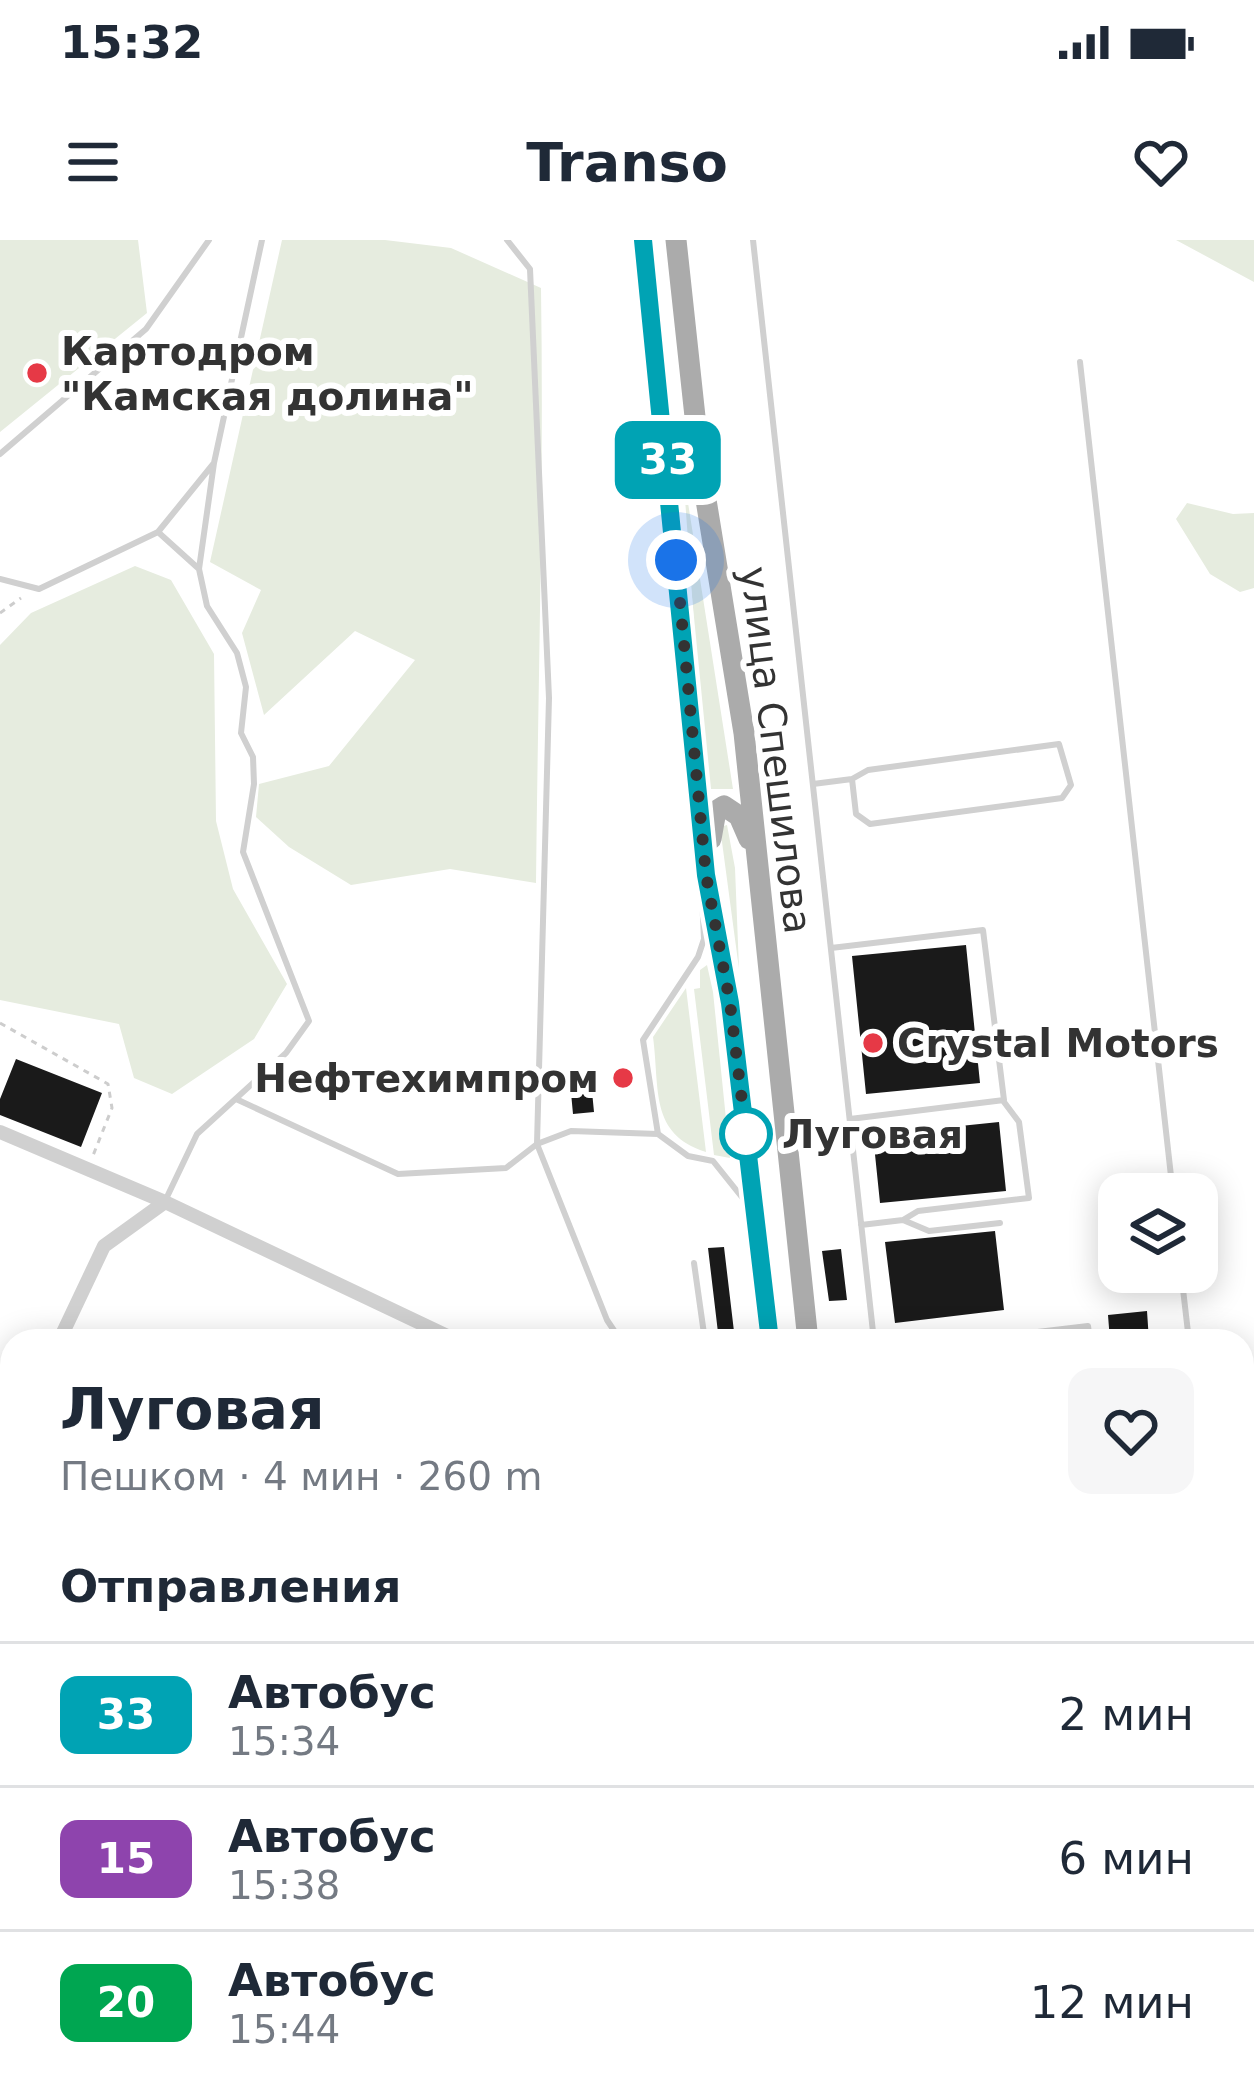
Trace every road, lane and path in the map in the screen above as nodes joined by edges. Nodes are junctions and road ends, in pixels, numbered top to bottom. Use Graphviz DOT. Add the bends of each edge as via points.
graph roads {
  1 [pos="209,240"];
  2 [pos="262,240"];
  3 [pos="507,240"];
  4 [pos="643,240"];
  5 [pos="676,240"];
  6 [pos="753,240"];
  7 [pos="1080,362"];
  8 [pos="0,454"];
  9 [pos="214,463"];
  10 [pos="158,532"];
  11 [pos="199,569"];
  12 [pos="0,579"];
  13 [pos="39,589"];
  14 [pos="0,614"];
  15 [pos="852,779"];
  16 [pos="813,784"];
  17 [pos="760,874"];
  18 [pos="706,875"];
  19 [pos="831,948"];
  20 [pos="0,1023"];
  21 [pos="236,1099"];
  22 [pos="1004,1100"];
  23 [pos="850,1119"];
  24 [pos="0,1132"];
  25 [pos="658,1133"];
  26 [pos="537,1144"];
  27 [pos="88,1169"];
  28 [pos="1171,1173"];
  29 [pos="165,1202"];
  30 [pos="903,1220"];
  31 [pos="1000,1222"];
  32 [pos="862,1225"];
  33 [pos="758,1234"];
  34 [pos="694,1263"];
  35 [pos="1183,1293"];
  36 [pos="65,1329"];
  37 [pos="433,1329"];
  38 [pos="613,1329"];
  39 [pos="703,1329"];
  40 [pos="769,1329"];
  41 [pos="807,1329"];
  42 [pos="873,1329"];
  43 [pos="1056,1329"];
  44 [pos="1088,1329"];
  45 [pos="1188,1329"];
  1 -- 8 [label="lane" via="146,329"];
  2 -- 9 [label="lane"];
  3 -- 26 [label="lane" via="530,269 549,698"];
  4 -- 18 [label="main road, улица Спешилова"];
  5 -- 17 [label="main road, улица Спешилова"];
  6 -- 16 [label="lane"];
  7 -- 28 [label="lane"];
  9 -- 10 [label="lane"];
  9 -- 11 [label="lane"];
  10 -- 11 [label="lane"];
  10 -- 13 [label="lane"];
  11 -- 21 [label="lane" via="207,606 237,653 246,686 241,733 254,784 243,852 309,1021"];
  12 -- 13 [label="lane"];
  13 -- 14 [label="path"];
  15 -- 15 [label="lane" via="856,814 870,824 1061,797 1070,785 1060,744 868,770"];
  15 -- 16 [label="lane"];
  16 -- 19 [label="lane"];
  17 -- 18 [label="main road" via="739,816 724,806 713,821"];
  17 -- 41 [label="main road, улица Спешилова"];
  18 -- 25 [label="lane" via="698,957 644,1040"];
  18 -- 33 [label="main road, улица Спешилова"];
  19 -- 22 [label="lane" via="983,930"];
  19 -- 23 [label="lane"];
  20 -- 27 [label="path" via="108,1084 112,1108"];
  21 -- 26 [label="lane" via="398,1174 506,1168"];
  21 -- 29 [label="lane" via="197,1134"];
  22 -- 23 [label="lane"];
  22 -- 30 [label="lane" via="1019,1122 1028,1198 918,1211"];
  23 -- 32 [label="lane"];
  24 -- 27 [label="street"];
  25 -- 26 [label="lane" via="571,1131"];
  25 -- 33 [label="lane" via="688,1156 713,1161 746,1203"];
  26 -- 38 [label="lane"];
  27 -- 29 [label="street"];
  29 -- 36 [label="street" via="104,1246"];
  29 -- 37 [label="street"];
  30 -- 31 [label="lane" via="929,1231"];
  30 -- 32 [label="lane"];
  32 -- 42 [label="lane"];
  33 -- 40 [label="main road, улица Спешилова"];
  34 -- 39 [label="lane"];
  35 -- 45 [label="lane"];
  43 -- 44 [label="lane"];
}
